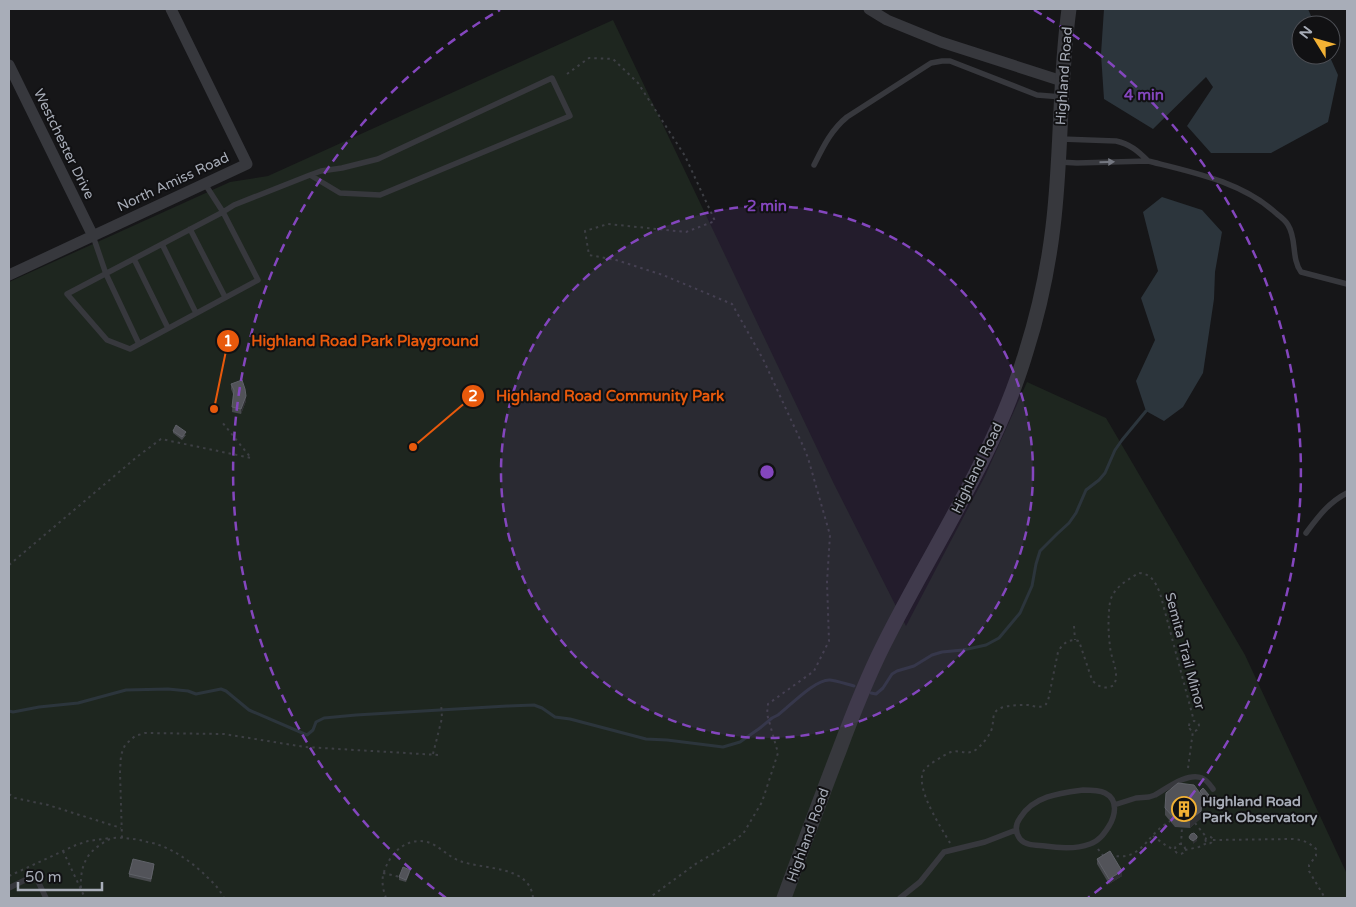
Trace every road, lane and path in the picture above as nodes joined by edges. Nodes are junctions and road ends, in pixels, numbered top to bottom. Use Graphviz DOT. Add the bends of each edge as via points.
graph roads {
  1 [pos="171,9"];
  2 [pos="869,9"];
  3 [pos="1069,9"];
  4 [pos="9,65"];
  5 [pos="567,74"];
  6 [pos="1062,81"];
  7 [pos="1062,97"];
  8 [pos="1060,139"];
  9 [pos="1148,161"];
  10 [pos="1059,162"];
  11 [pos="814,165"];
  12 [pos="310,175"];
  13 [pos="205,184"];
  14 [pos="223,212"];
  15 [pos="190,229"];
  16 [pos="93,236"];
  17 [pos="162,244"];
  18 [pos="134,259"];
  19 [pos="9,274"];
  20 [pos="106,274"];
  21 [pos="1347,284"];
  22 [pos="225,297"];
  23 [pos="196,313"];
  24 [pos="168,328"];
  25 [pos="139,344"];
  26 [pos="222,422"];
  27 [pos="1347,493"];
  28 [pos="1306,533"];
  29 [pos="9,565"];
  30 [pos="1074,626"];
  31 [pos="1075,640"];
  32 [pos="440,703"];
  33 [pos="1194,722"];
  34 [pos="1193,731"];
  35 [pos="433,754"];
  36 [pos="439,754"];
  37 [pos="1187,778"];
  38 [pos="1213,789"];
  39 [pos="9,794"];
  40 [pos="1114,805"];
  41 [pos="1170,821"];
  42 [pos="1195,823"];
  43 [pos="1182,827"];
  44 [pos="122,828"];
  45 [pos="1016,830"];
  46 [pos="1153,836"];
  47 [pos="112,838"];
  48 [pos="122,838"];
  49 [pos="1208,838"];
  50 [pos="1213,840"];
  51 [pos="1094,842"];
  52 [pos="1207,843"];
  53 [pos="1181,845"];
  54 [pos="954,849"];
  55 [pos="1176,849"];
  56 [pos="1184,850"];
  57 [pos="63,851"];
  58 [pos="383,873"];
  59 [pos="9,876"];
  60 [pos="400,876"];
  61 [pos="9,888"];
  62 [pos="81,888"];
  63 [pos="46,898"];
  64 [pos="85,898"];
  65 [pos="224,898"];
  66 [pos="386,898"];
  67 [pos="533,898"];
  68 [pos="649,898"];
  69 [pos="784,898"];
  70 [pos="900,898"];
  71 [pos="1325,898"];
  1 -- 13 [label="street, North Amiss Road" via="248,164"];
  2 -- 6 [label="street" via="941,42"];
  3 -- 6 [label="street, Highland Road"];
  4 -- 16 [label="street, Westchester Drive"];
  5 -- 68 [label="path" via="589,58 613,58 638,83 685,156 715,221 686,232 608,224 584,231 589,255 663,275 732,304 763,359 808,458 830,535 829,641 814,671 768,704 767,714 778,753 762,802 743,834 697,862"];
  6 -- 7 [label="street, Highland Road"];
  7 -- 8 [label="street, Highland Road"];
  7 -- 11 [label="lane" via="1037,95 950,61 932,63 838,124"];
  8 -- 9 [label="lane" via="1124,143"];
  8 -- 10 [label="street, Highland Road"];
  10 -- 9 [label="lane, one-way"];
  9 -- 21 [label="lane" via="1223,182 1246,192 1270,207 1288,224 1297,267 1301,272"];
  10 -- 69 [label="street, Highland Road" via="1046,272 1019,376 978,469 867,678"];
  12 -- 12 [label="lane" via="340,193 380,195 570,116 552,78 378,159"];
  12 -- 14 [label="lane"];
  13 -- 14 [label="lane"];
  13 -- 16 [label="street, North Amiss Road"];
  14 -- 15 [label="lane"];
  14 -- 22 [label="lane" via="258,280"];
  15 -- 17 [label="lane"];
  15 -- 22 [label="lane"];
  16 -- 19 [label="street, North Amiss Road"];
  16 -- 20 [label="lane"];
  17 -- 18 [label="lane"];
  17 -- 23 [label="lane"];
  18 -- 20 [label="lane"];
  18 -- 24 [label="lane"];
  20 -- 25 [label="lane"];
  20 -- 25 [label="lane" via="67,294 107,340 130,348"];
  22 -- 23 [label="lane"];
  23 -- 24 [label="lane"];
  24 -- 25 [label="lane"];
  26 -- 29 [label="path" via="251,458 161,439"];
  27 -- 28 [label="lane" via="1321,512"];
  30 -- 31 [label="path"];
  31 -- 33 [label="path, Semita Trail Minor" via="1081,644 1092,680 1103,688 1114,685 1117,677 1110,645 1111,597 1133,576 1139,573 1148,575 1160,593"];
  31 -- 54 [label="path" via="1067,642 1058,652 1046,704 1040,707 1008,706 997,710 991,731 978,749 968,753 951,752 924,770 922,779 928,804"];
  32 -- 35 [label="path" via="442,718"];
  33 -- 34 [label="path" via="1189,727"];
  33 -- 34 [label="path" via="1199,727"];
  34 -- 37 [label="path"];
  35 -- 36 [label="path"];
  35 -- 44 [label="path" via="305,747 224,734 145,733 135,736 125,745 121,755"];
  37 -- 38 [label="lane" via="1201,778"];
  37 -- 40 [label="lane" via="1155,795"];
  39 -- 44 [label="path"];
  40 -- 45 [label="lane" via="1110,796 1100,791 1063,792 1032,804 1017,822"];
  40 -- 51 [label="lane" via="1114,819"];
  41 -- 46 [label="path"];
  42 -- 49 [label="path"];
  43 -- 53 [label="path"];
  44 -- 48 [label="path"];
  45 -- 51 [label="lane" via="1018,837 1028,844 1061,848"];
  45 -- 54 [label="lane"];
  46 -- 51 [label="path" via="1139,852 1132,855 1108,854 1104,858"];
  46 -- 55 [label="path"];
  47 -- 48 [label="path"];
  47 -- 57 [label="path" via="80,843"];
  47 -- 62 [label="path" via="95,847 88,856 82,869"];
  48 -- 65 [label="path" via="159,845 181,855 212,881"];
  49 -- 50 [label="path"];
  49 -- 52 [label="path"];
  50 -- 52 [label="path" via="1211,844"];
  50 -- 71 [label="path" via="1293,839 1311,844 1316,856 1309,865 1310,871"];
  52 -- 56 [label="path"];
  53 -- 55 [label="path" via="1178,844"];
  53 -- 56 [label="path" via="1184,845"];
  54 -- 70 [label="lane" via="944,852 920,882"];
  55 -- 56 [label="path" via="1177,854"];
  57 -- 59 [label="path"];
  57 -- 62 [label="path"];
  58 -- 60 [label="path"];
  58 -- 66 [label="path"];
  58 -- 67 [label="path" via="400,847 421,841 430,843 458,861 518,876 530,886"];
  61 -- 63 [label="lane" via="35,875"];
  62 -- 64 [label="path"];
}
